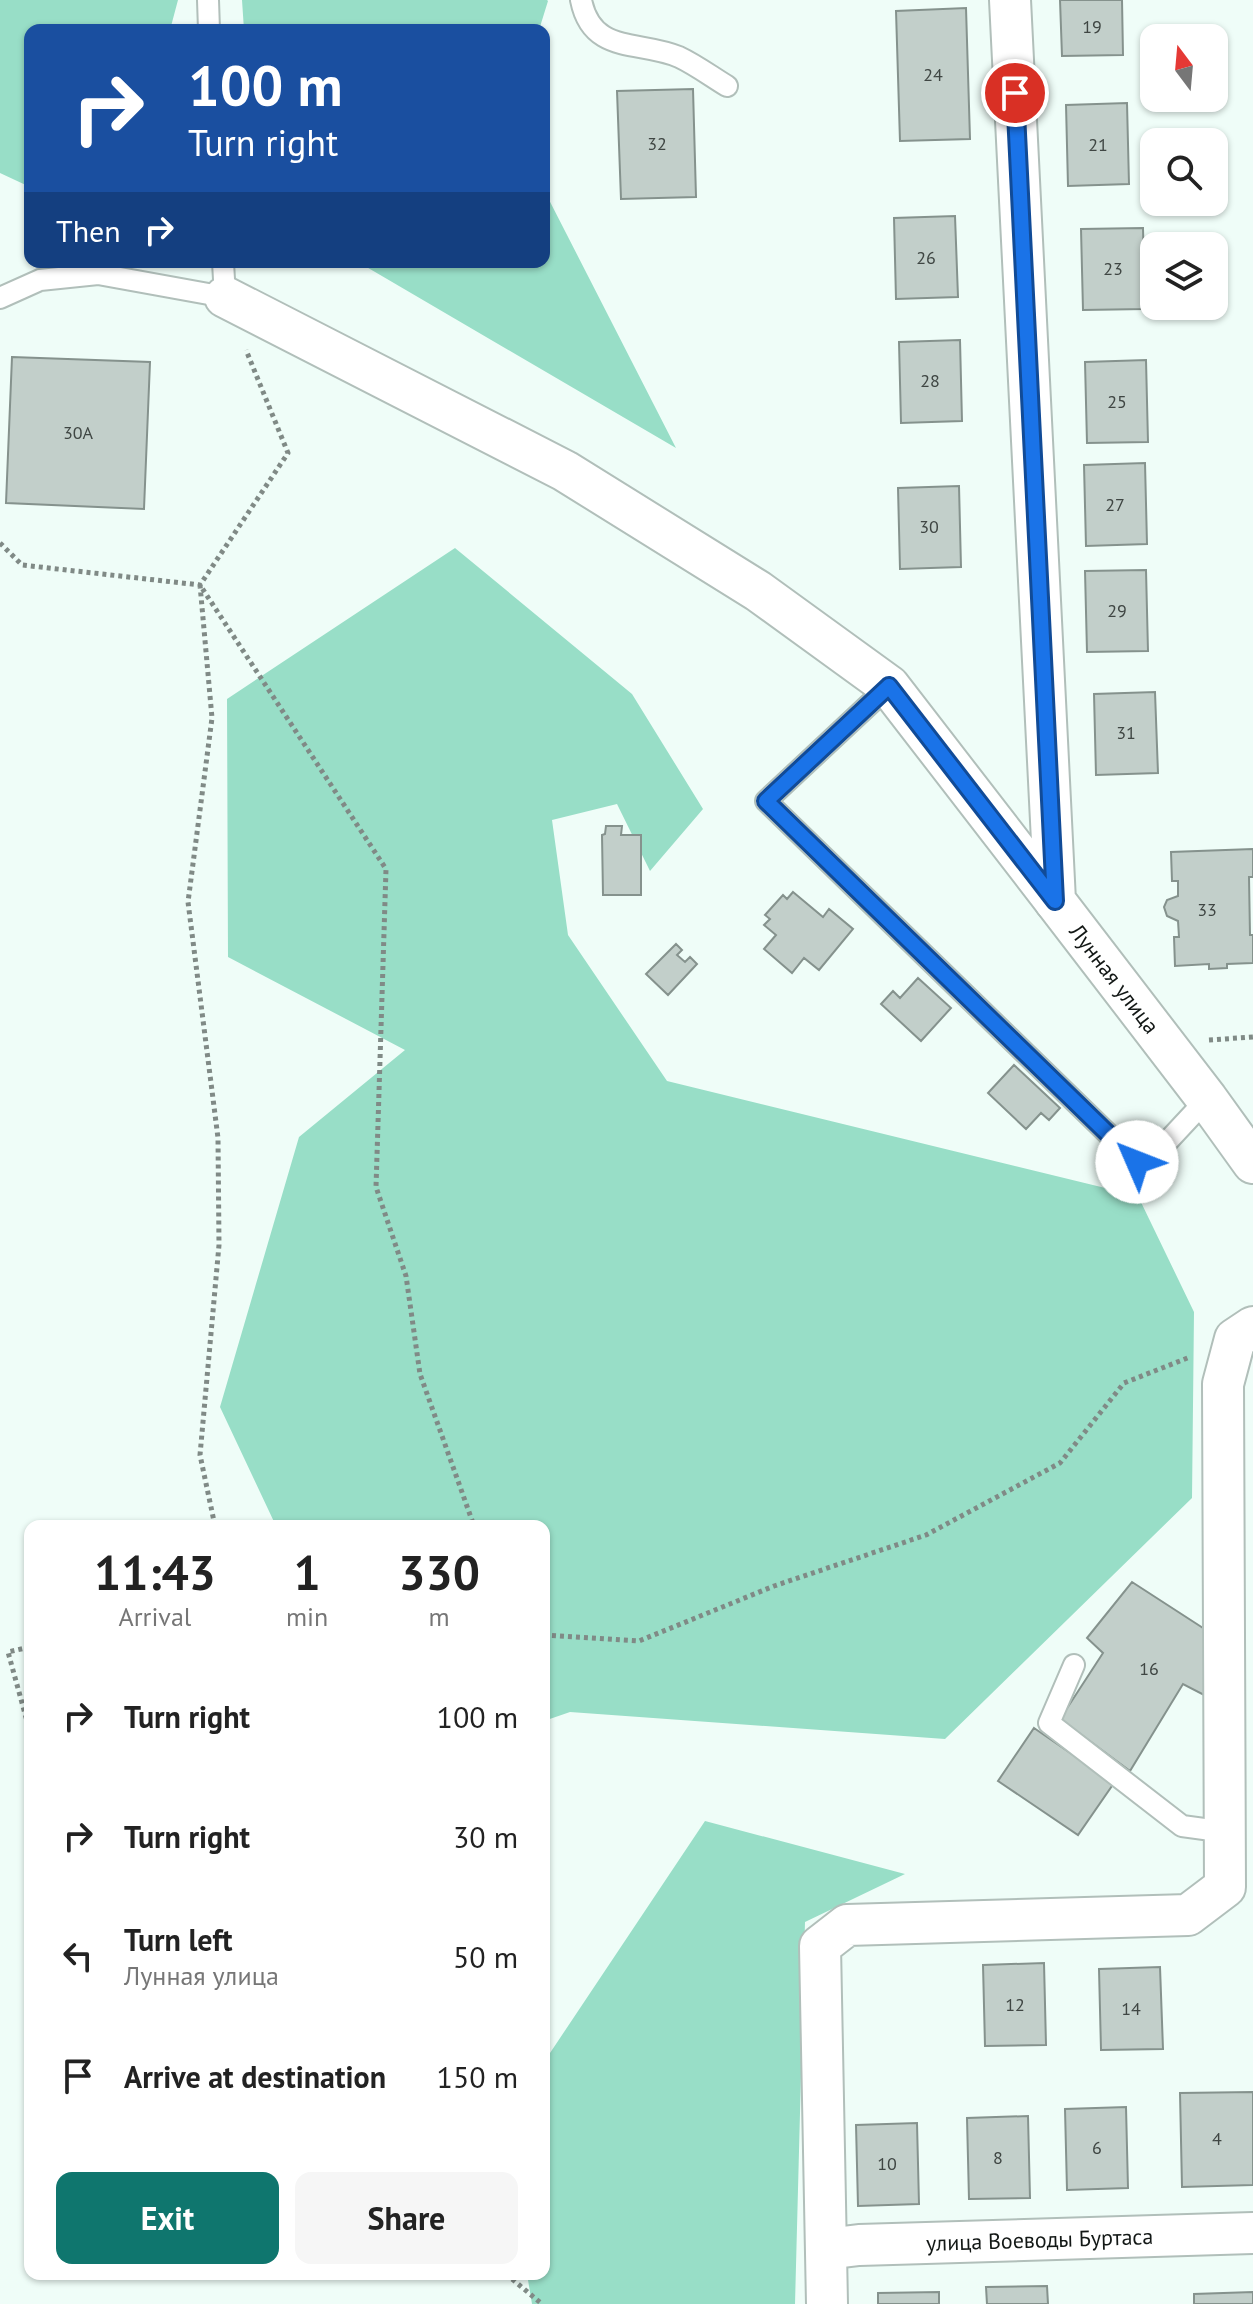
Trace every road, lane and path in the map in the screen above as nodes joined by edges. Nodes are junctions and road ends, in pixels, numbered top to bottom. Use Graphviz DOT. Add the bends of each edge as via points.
graph roads {
  1 [pos="208,0"];
  2 [pos="581,0"];
  3 [pos="1010,0"];
  4 [pos="209,24"];
  5 [pos="727,86"];
  6 [pos="224,279"];
  7 [pos="0,298"];
  8 [pos="0,543"];
  9 [pos="200,585"];
  10 [pos="889,686"];
  11 [pos="1055,901"];
  12 [pos="1207,1099"];
  13 [pos="1253,1163"];
  14 [pos="1244,1333"];
  15 [pos="214,1520"];
  16 [pos="472,1520"];
  17 [pos="550,1635"];
  18 [pos="24,1648"];
  19 [pos="1074,1665"];
  20 [pos="24,1710"];
  21 [pos="1226,1832"];
  22 [pos="1253,2233"];
  23 [pos="826,2249"];
  24 [pos="513,2280"];
  25 [pos="542,2304"];
  26 [pos="827,2304"];
  1 -- 4 [label="lane"];
  2 -- 5 [label="lane" via="584,17 603,38 679,57"];
  3 -- 11 [label="street, Лунная улица"];
  6 -- 7 [label="lane" via="98,274 40,280"];
  6 -- 9 [label="path" via="288,453"];
  6 -- 10 [label="street" via="565,471 758,591"];
  8 -- 9 [label="path" via="22,565"];
  9 -- 15 [label="path" via="212,718 188,902 218,1138 219,1245 200,1455"];
  9 -- 16 [label="path" via="386,869 376,1187 406,1276 420,1374"];
  10 -- 11 [label="street"];
  10 -- 12 [label="lane" via="766,801 1137,1162 1152,1158"];
  11 -- 12 [label="street, Лунная улица"];
  12 -- 13 [label="street, Лунная улица"];
  14 -- 17 [label="path" via="1124,1383 1060,1463 926,1535 774,1586 639,1641"];
  14 -- 21 [label="street" via="1223,1384"];
  18 -- 20 [label="path" via="8,1652"];
  19 -- 21 [label="lane" via="1049,1723 1182,1826"];
  21 -- 23 [label="street" via="1225,1887 1188,1915 847,1925 820,1946"];
  22 -- 23 [label="street, улица Воеводы Буртаса"];
  23 -- 26 [label="street"];
  24 -- 25 [label="path"];
}
